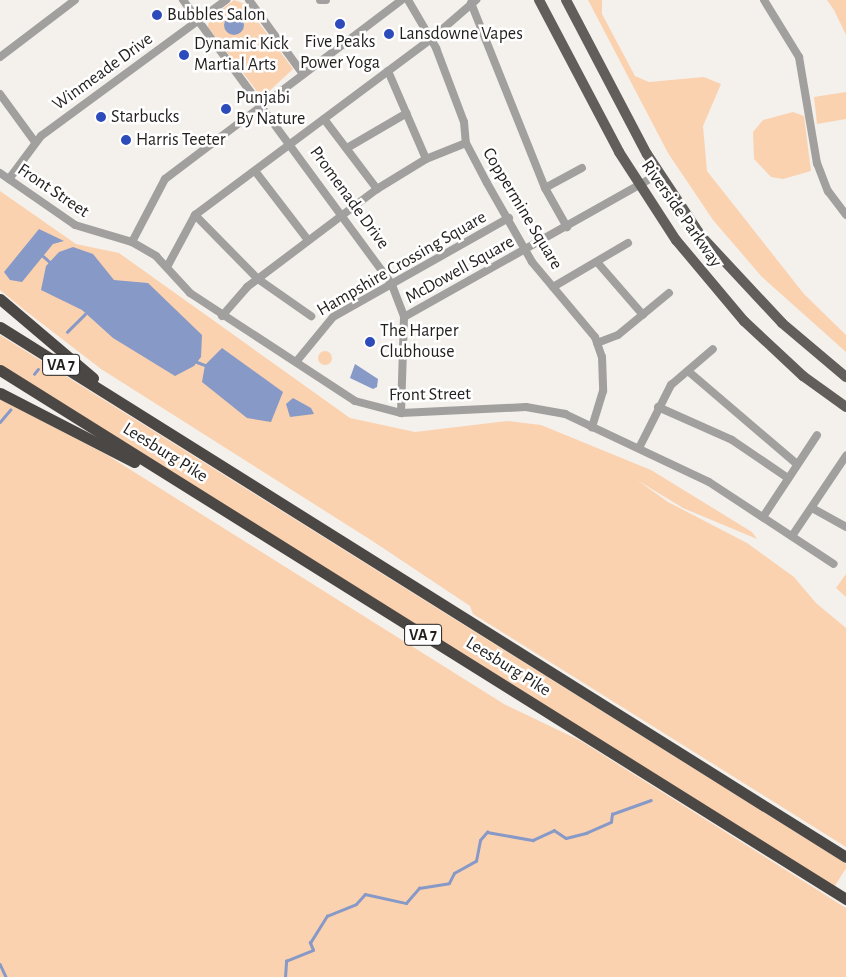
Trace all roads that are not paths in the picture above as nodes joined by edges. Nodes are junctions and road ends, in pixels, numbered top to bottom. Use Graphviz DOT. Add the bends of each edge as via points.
graph roads {
  1 [pos="75,0"];
  2 [pos="183,0"];
  3 [pos="226,0"];
  4 [pos="249,0"];
  5 [pos="320,0"];
  6 [pos="326,0"];
  7 [pos="402,0"];
  8 [pos="408,0"];
  9 [pos="540,0"];
  10 [pos="566,0"];
  11 [pos="764,0"];
  12 [pos="473,2"];
  13 [pos="198,20"];
  14 [pos="431,39"];
  15 [pos="0,57"];
  16 [pos="388,71"];
  17 [pos="303,74"];
  18 [pos="0,94"];
  19 [pos="262,105"];
  20 [pos="407,113"];
  21 [pos="324,118"];
  22 [pos="35,142"];
  23 [pos="466,143"];
  24 [pos="290,144"];
  25 [pos="347,148"];
  26 [pos="426,159"];
  27 [pos="582,168"];
  28 [pos="254,171"];
  29 [pos="0,173"];
  30 [pos="659,174"];
  31 [pos="8,179"];
  32 [pos="638,186"];
  33 [pos="545,188"];
  34 [pos="377,189"];
  35 [pos="343,214"];
  36 [pos="195,215"];
  37 [pos="846,215"];
  38 [pos="509,218"];
  39 [pos="567,227"];
  40 [pos="308,240"];
  41 [pos="132,242"];
  42 [pos="628,243"];
  43 [pos="526,251"];
  44 [pos="597,262"];
  45 [pos="168,267"];
  46 [pos="258,279"];
  47 [pos="392,286"];
  48 [pos="553,287"];
  49 [pos="670,293"];
  50 [pos="0,299"];
  51 [pos="643,315"];
  52 [pos="222,316"];
  53 [pos="311,316"];
  54 [pos="404,317"];
  55 [pos="0,327"];
  56 [pos="597,343"];
  57 [pos="713,349"];
  58 [pos="296,362"];
  59 [pos="0,370"];
  60 [pos="688,371"];
  61 [pos="846,377"];
  62 [pos="0,393"];
  63 [pos="122,403"];
  64 [pos="658,407"];
  65 [pos="846,408"];
  66 [pos="401,414"];
  67 [pos="592,427"];
  68 [pos="816,435"];
  69 [pos="638,448"];
  70 [pos="846,456"];
  71 [pos="796,464"];
  72 [pos="788,478"];
  73 [pos="200,496"];
  74 [pos="812,508"];
  75 [pos="763,517"];
  76 [pos="846,519"];
  77 [pos="844,527"];
  78 [pos="792,536"];
  79 [pos="834,564"];
  80 [pos="846,856"];
  81 [pos="846,899"];
  1 -- 15 [label="street"];
  2 -- 13 [label="street, Promenade Drive"];
  3 -- 13 [label="street, Winmeade Drive"];
  4 -- 17 [label="street"];
  5 -- 6 [label="street"];
  7 -- 17 [label="street"];
  8 -- 14 [label="street, Coppermine Square"];
  9 -- 32 [label="main road, Riverside Parkway"];
  10 -- 30 [label="main road, Riverside Parkway"];
  11 -- 37 [label="street" via="799,57 816,164 828,191"];
  12 -- 14 [label="street"];
  12 -- 33 [label="street"];
  13 -- 19 [label="street, Promenade Drive"];
  13 -- 22 [label="street, Winmeade Drive"];
  14 -- 16 [label="street"];
  14 -- 23 [label="street, Coppermine Square" via="464,122"];
  16 -- 20 [label="street"];
  16 -- 21 [label="street"];
  17 -- 19 [label="street"];
  18 -- 22 [label="street"];
  19 -- 24 [label="street, Promenade Drive"];
  19 -- 41 [label="street" via="159,185"];
  20 -- 25 [label="street"];
  20 -- 26 [label="street"];
  21 -- 24 [label="street"];
  21 -- 25 [label="street"];
  22 -- 31 [label="street, Winmeade Drive"];
  23 -- 26 [label="street"];
  23 -- 38 [label="street, Coppermine Square"];
  24 -- 28 [label="street"];
  24 -- 35 [label="street, Promenade Drive"];
  25 -- 34 [label="street"];
  26 -- 34 [label="street"];
  27 -- 33 [label="street"];
  28 -- 36 [label="street"];
  28 -- 40 [label="street"];
  29 -- 31 [label="street, Front Street"];
  30 -- 32 [label="street, McDowell Square"];
  30 -- 61 [label="main road, Riverside Parkway" via="701,236 750,292"];
  31 -- 41 [label="street, Front Street" via="83,230"];
  32 -- 39 [label="street, McDowell Square"];
  32 -- 65 [label="main road, Riverside Parkway" via="693,263 732,308 803,376"];
  33 -- 39 [label="street"];
  34 -- 35 [label="street"];
  35 -- 40 [label="street"];
  35 -- 47 [label="street, Promenade Drive"];
  36 -- 45 [label="street"];
  36 -- 46 [label="street"];
  38 -- 43 [label="street, Coppermine Square"];
  38 -- 47 [label="street, Hampshire Crossing Square"];
  39 -- 43 [label="street, McDowell Square"];
  40 -- 46 [label="street"];
  41 -- 45 [label="street, Front Street"];
  42 -- 44 [label="street"];
  43 -- 48 [label="street, Coppermine Square"];
  43 -- 54 [label="street, McDowell Square"];
  44 -- 48 [label="street"];
  44 -- 51 [label="street"];
  45 -- 52 [label="street, Front Street" via="190,293"];
  46 -- 52 [label="street"];
  46 -- 53 [label="street"];
  47 -- 54 [label="street, Promenade Drive"];
  47 -- 58 [label="street, Hampshire Crossing Square" via="333,317"];
  48 -- 56 [label="street, Coppermine Square"];
  49 -- 51 [label="street"];
  50 -- 63 [label="highway"];
  51 -- 56 [label="street" via="618,335"];
  52 -- 58 [label="street, Front Street"];
  54 -- 66 [label="street, Promenade Drive"];
  55 -- 63 [label="highway, Leesburg Pike / VA 7"];
  56 -- 67 [label="street" via="603,390"];
  57 -- 60 [label="street"];
  58 -- 66 [label="street, Front Street" via="355,401"];
  59 -- 73 [label="highway, Leesburg Pike / VA 7"];
  60 -- 64 [label="street"];
  60 -- 71 [label="street"];
  62 -- 73 [label="highway"];
  63 -- 80 [label="highway, Leesburg Pike / VA 7"];
  64 -- 69 [label="street"];
  64 -- 72 [label="street" via="732,440"];
  66 -- 67 [label="street, Front Street" via="534,407"];
  67 -- 69 [label="street, Front Street"];
  68 -- 71 [label="street"];
  69 -- 75 [label="street, Front Street" via="697,475"];
  70 -- 74 [label="street"];
  71 -- 72 [label="street"];
  72 -- 75 [label="street"];
  73 -- 81 [label="highway, Leesburg Pike / VA 7"];
  74 -- 77 [label="street"];
  74 -- 78 [label="street"];
  75 -- 78 [label="street, Front Street"];
  76 -- 77 [label="street"];
  78 -- 79 [label="street, Front Street"];
}
